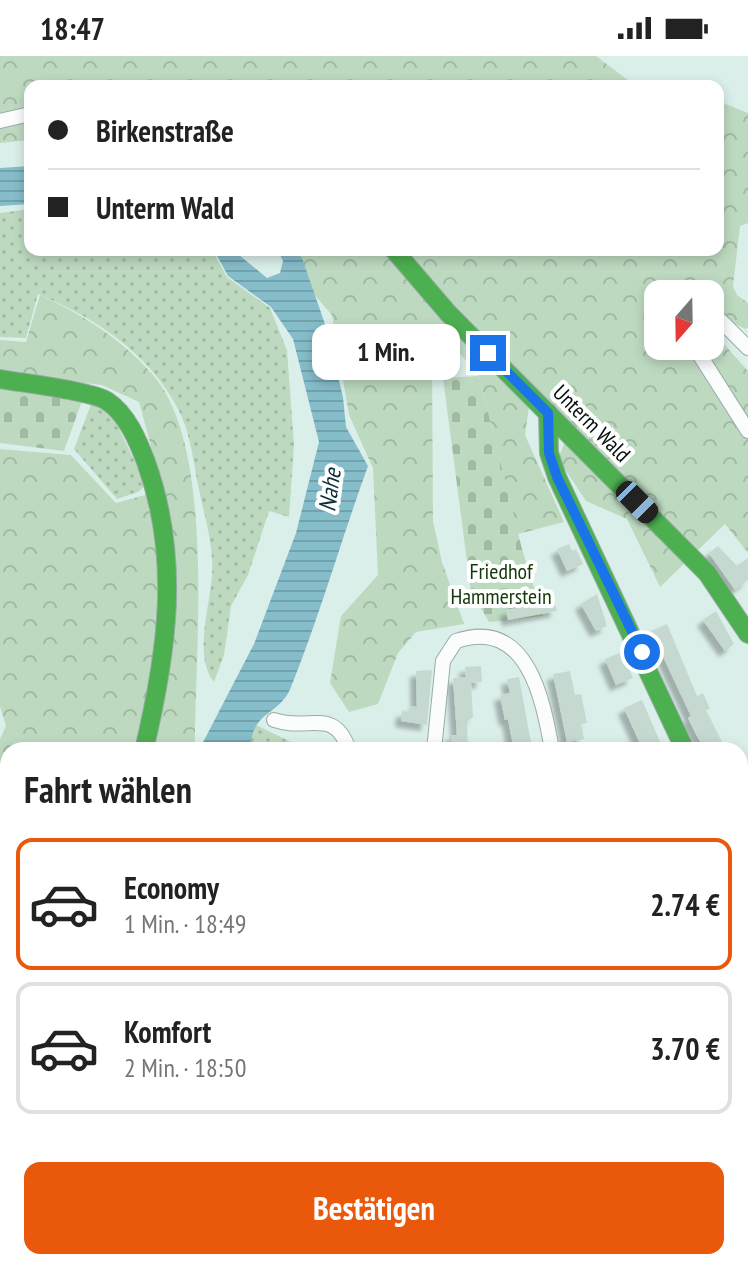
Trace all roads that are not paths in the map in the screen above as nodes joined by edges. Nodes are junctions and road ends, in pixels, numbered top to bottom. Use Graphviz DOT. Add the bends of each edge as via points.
graph roads {
  1 [pos="24,115"];
  2 [pos="0,121"];
  3 [pos="399,256"];
  4 [pos="724,324"];
  5 [pos="748,348"];
  6 [pos="703,360"];
  7 [pos="0,379"];
  8 [pos="548,413"];
  9 [pos="748,431"];
  10 [pos="748,634"];
  11 [pos="274,720"];
  12 [pos="146,742"];
  13 [pos="346,742"];
  14 [pos="435,742"];
  15 [pos="551,742"];
  16 [pos="681,742"];
  1 -- 2 [label="street"];
  3 -- 8 [label="street, Unterm Wald"];
  4 -- 5 [label="street"];
  6 -- 9 [label="street"];
  7 -- 12 [label="street" via="105,399 127,422 144,456 165,517 170,569 164,668"];
  8 -- 10 [label="street, Unterm Wald" via="707,573"];
  8 -- 16 [label="street" via="549,453 557,477"];
  11 -- 13 [label="street" via="295,726 332,724"];
  14 -- 15 [label="street" via="443,661 456,641 481,637 508,647 531,671"];
}
